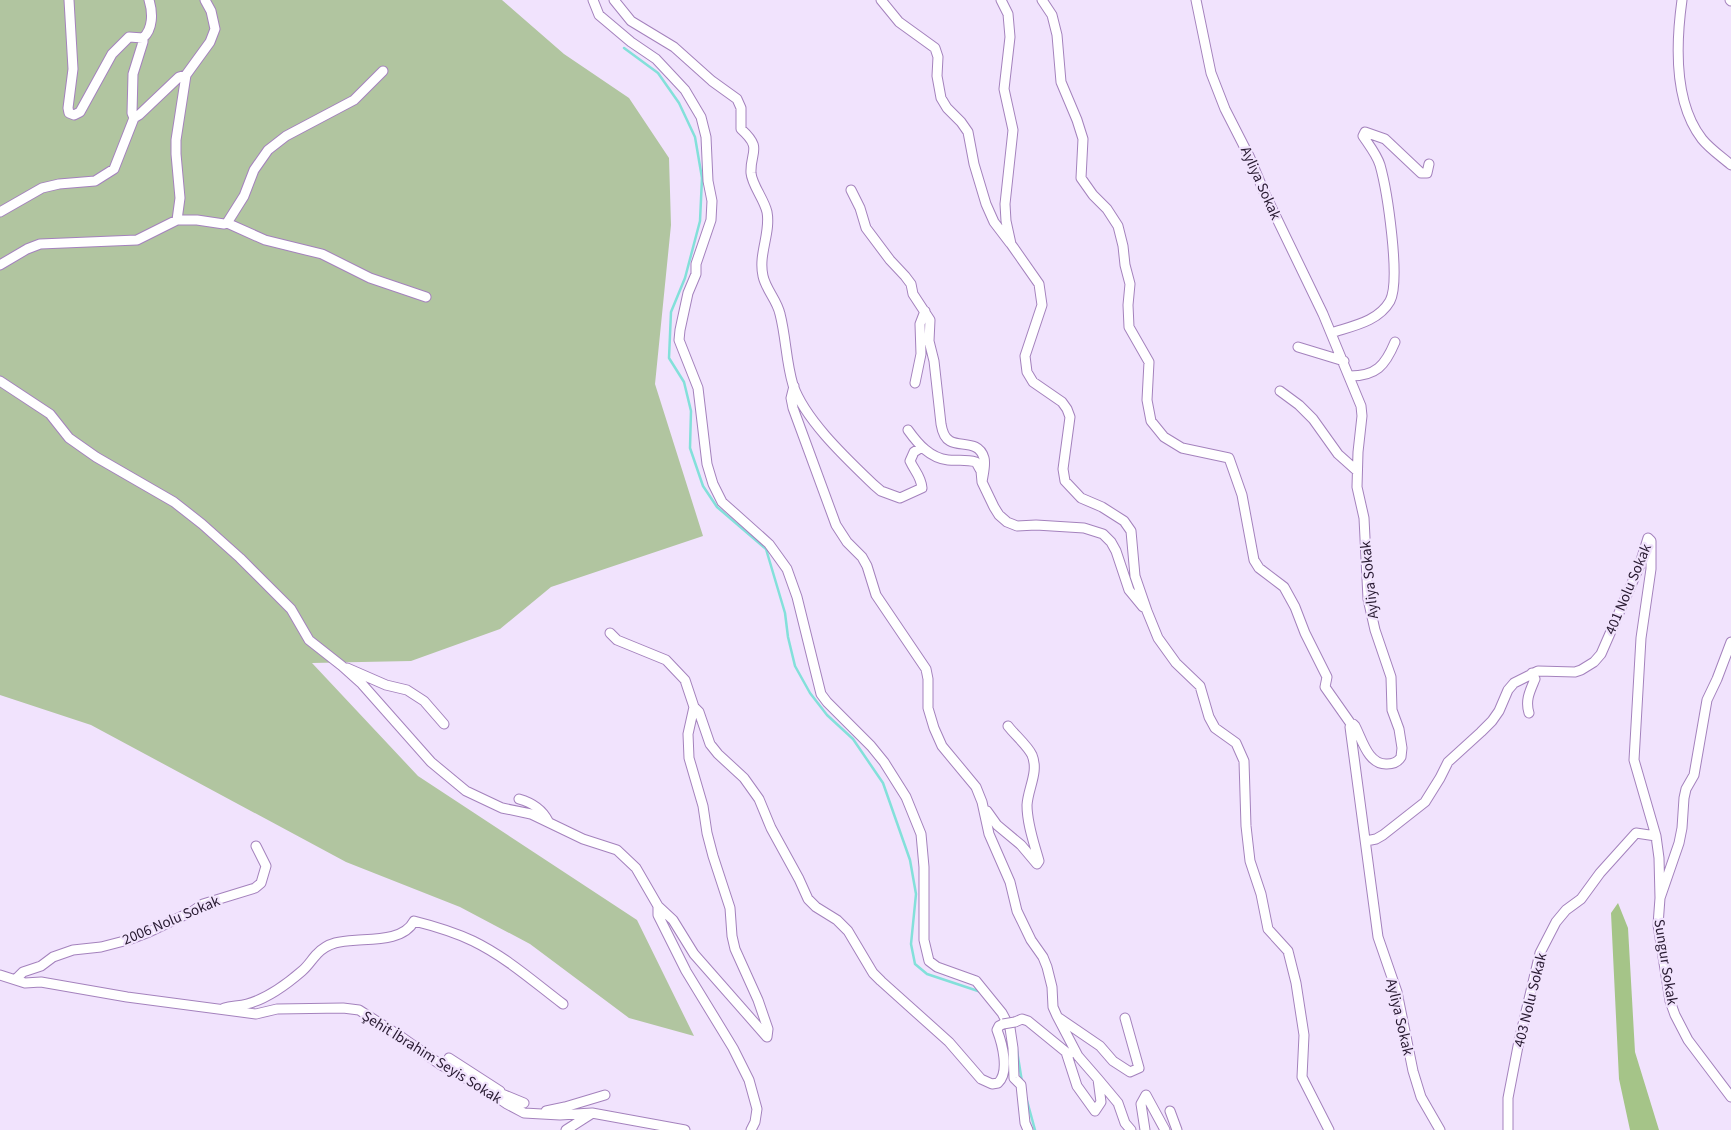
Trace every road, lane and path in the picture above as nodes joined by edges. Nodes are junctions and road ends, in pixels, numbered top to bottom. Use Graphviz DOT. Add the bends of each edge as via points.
graph roads {
  1 [pos="69,0"];
  2 [pos="149,0"];
  3 [pos="205,0"];
  4 [pos="593,0"];
  5 [pos="614,0"];
  6 [pos="881,0"];
  7 [pos="1001,0"];
  8 [pos="1042,0"];
  9 [pos="1196,0"];
  10 [pos="1682,0"];
  11 [pos="143,38"];
  12 [pos="383,71"];
  13 [pos="186,75"];
  14 [pos="134,118"];
  15 [pos="1429,164"];
  16 [pos="1731,165"];
  17 [pos="850,190"];
  18 [pos="0,212"];
  19 [pos="178,220"];
  20 [pos="227,223"];
  21 [pos="1010,244"];
  22 [pos="0,265"];
  23 [pos="426,297"];
  24 [pos="925,311"];
  25 [pos="1331,333"];
  26 [pos="1395,342"];
  27 [pos="1298,347"];
  28 [pos="1344,361"];
  29 [pos="1350,376"];
  30 [pos="0,381"];
  31 [pos="915,383"];
  32 [pos="794,386"];
  33 [pos="1280,391"];
  34 [pos="908,430"];
  35 [pos="922,447"];
  36 [pos="1357,472"];
  37 [pos="982,482"];
  38 [pos="1147,611"];
  39 [pos="610,633"];
  40 [pos="1731,642"];
  41 [pos="342,666"];
  42 [pos="1532,673"];
  43 [pos="694,707"];
  44 [pos="1529,713"];
  45 [pos="444,724"];
  46 [pos="1351,724"];
  47 [pos="1008,726"];
  48 [pos="520,799"];
  49 [pos="982,802"];
  50 [pos="548,822"];
  51 [pos="1656,836"];
  52 [pos="1366,841"];
  53 [pos="256,846"];
  54 [pos="1660,898"];
  55 [pos="658,906"];
  56 [pos="0,974"];
  57 [pos="16,979"];
  58 [pos="563,1004"];
  59 [pos="214,1009"];
  60 [pos="1057,1016"];
  61 [pos="1126,1018"];
  62 [pos="1066,1052"];
  63 [pos="1078,1056"];
  64 [pos="449,1058"];
  65 [pos="1098,1079"];
  66 [pos="605,1095"];
  67 [pos="1731,1097"];
  68 [pos="498,1098"];
  69 [pos="524,1103"];
  70 [pos="1170,1111"];
  71 [pos="592,1113"];
  72 [pos="534,1114"];
  73 [pos="566,1130"];
  74 [pos="685,1130"];
  75 [pos="751,1130"];
  76 [pos="1028,1130"];
  77 [pos="1131,1130"];
  78 [pos="1145,1130"];
  79 [pos="1165,1130"];
  80 [pos="1177,1130"];
  81 [pos="1329,1130"];
  82 [pos="1440,1130"];
  83 [pos="1508,1130"];
  1 -- 11 [label="street" via="72,69 69,113 80,112 112,54 129,37"];
  2 -- 11 [label="street" via="152,14 149,33"];
  3 -- 13 [label="street" via="215,29 210,42"];
  4 -- 76 [label="street" via="599,15 656,59 685,90 704,127 711,220 688,293 680,340 698,388 712,484 722,502 769,544 787,569 822,694 871,746 906,797 921,834 924,940 929,961 937,968 976,981 1004,1017 1010,1028 1014,1078 1021,1085"];
  5 -- 32 [label="street" via="631,21 674,47 737,99 741,108 741,129 754,145 751,176 767,213 763,275 780,313"];
  6 -- 21 [label="street" via="899,22 935,48 941,98 968,132 986,204"];
  7 -- 21 [label="street" via="1008,14 1010,37 1004,89 1013,130 1005,204"];
  8 -- 46 [label="street" via="1052,15 1058,35 1061,82 1083,139 1081,178 1118,226 1130,284 1129,327 1149,362 1147,400 1151,421 1164,437 1182,448 1229,458 1242,496 1254,560 1259,568 1284,587 1327,677 1325,687"];
  9 -- 25 [label="street, Ayliya Sokak" via="1211,73 1225,110"];
  10 -- 16 [label="street" via="1679,73 1684,100 1702,138"];
  11 -- 14 [label="street" via="134,74"];
  12 -- 20 [label="street" via="354,100 286,136 268,150"];
  13 -- 14 [label="street" via="179,77"];
  13 -- 19 [label="street" via="176,140 180,198"];
  14 -- 18 [label="street" via="114,169 95,181 42,188"];
  15 -- 25 [label="street" via="1427,173 1421,172 1385,139 1364,132 1362,136 1380,164 1392,232 1394,286 1390,300 1368,321"];
  17 -- 24 [label="street" via="866,228 911,284 913,294"];
  19 -- 20 [label="street"];
  19 -- 22 [label="street" via="137,240 40,244"];
  20 -- 23 [label="street" via="265,240 322,254 370,278"];
  21 -- 38 [label="street" via="1039,284 1042,305 1025,356 1027,372 1033,382 1062,402 1070,417 1063,469 1065,482 1081,498 1124,521 1131,531 1135,576"];
  24 -- 31 [label="street" via="920,324 921,354"];
  24 -- 37 [label="street" via="930,320 929,341 943,434 950,442 970,445 978,450 984,458"];
  25 -- 28 [label="street, Ayliya Sokak"];
  26 -- 29 [label="street" via="1388,357 1373,373"];
  27 -- 28 [label="street"];
  28 -- 29 [label="street, Ayliya Sokak"];
  29 -- 36 [label="street, Ayliya Sokak" via="1362,416"];
  30 -- 41 [label="street" via="50,414 69,438 174,502 202,524 290,609 308,640"];
  32 -- 35 [label="street" via="827,437 881,491 900,498 922,488 921,478 910,461 914,452"];
  32 -- 49 [label="street" via="793,408 836,524 862,557 876,594 926,669 929,713 936,732 948,755 976,787"];
  33 -- 36 [label="street" via="1313,419 1338,454"];
  34 -- 35 [label="street"];
  35 -- 37 [label="street" via="939,458 976,462"];
  36 -- 46 [label="street, Ayliya Sokak" via="1364,518 1368,599 1391,677 1393,714 1402,748 1400,760 1385,764 1375,760"];
  37 -- 38 [label="street" via="1000,515 1017,526 1084,528 1103,534 1116,551 1129,590"];
  38 -- 81 [label="street" via="1158,638 1176,664 1200,686 1215,728 1236,743 1244,761 1250,861 1268,929 1288,951 1296,983 1304,1035 1302,1078"];
  39 -- 43 [label="street" via="617,640 666,660 685,680"];
  40 -- 54 [label="street, Sungur Sokak" via="1707,700 1694,775 1684,798 1679,843"];
  41 -- 45 [label="street" via="386,685 407,690 424,701"];
  41 -- 50 [label="street" via="431,762 466,792 502,808 531,814"];
  42 -- 44 [label="street" via="1535,679 1526,705"];
  42 -- 51 [label="street, 401 Nolu Sokak" via="1575,672 1594,662 1601,654 1639,567 1648,538 1651,541 1651,569 1641,638 1634,760"];
  42 -- 52 [label="street, 401 Nolu Sokak" via="1514,683 1492,721 1448,762 1425,802 1383,835"];
  43 -- 55 [label="street" via="688,734 689,758 711,848 730,908 735,949 758,1000 768,1029 767,1036 694,954 673,920"];
  43 -- 62 [label="street, bridge" via="699,712 710,744 744,778 759,799 808,899 848,931 880,982 949,1042 981,1078 992,1084 998,1083 1004,1074 1002,1043 997,1030 1003,1024 1022,1019 1028,1021"];
  46 -- 52 [label="street, Ayliya Sokak"];
  47 -- 49 [label="street" via="1028,748 1034,762 1027,808 1037,864 1021,844 993,822"];
  48 -- 50 [label="street" via="537,807"];
  49 -- 60 [label="street" via="1018,911 1047,967"];
  50 -- 55 [label="street" via="583,839 617,850 636,868"];
  51 -- 54 [label="street, 401 Nolu Sokak"];
  51 -- 83 [label="street, 403 Nolu Sokak" via="1636,833 1632,837 1581,899 1556,922 1540,953 1518,1042 1508,1098"];
  52 -- 82 [label="street, Ayliya Sokak" via="1378,937 1397,992 1421,1097"];
  53 -- 57 [label="street, 2006 Nolu Sokak" via="266,866 261,883 255,888 203,904 128,940 58,955 23,972"];
  54 -- 67 [label="street, Sungur Sokak" via="1658,924 1672,1009 1688,1040"];
  55 -- 75 [label="street" via="658,915 686,971 749,1080 757,1109"];
  56 -- 57 [label="street, Şehit İbrahim Seyis Sokak"];
  57 -- 59 [label="street, Şehit İbrahim Seyis Sokak" via="25,983 41,982"];
  58 -- 59 [label="street" via="474,942 442,928 414,921 410,928 399,934 330,944 303,970 262,998"];
  59 -- 68 [label="street, Şehit İbrahim Seyis Sokak" via="256,1014 277,1009 359,1010 441,1065"];
  60 -- 61 [label="street" via="1130,1072 1139,1068"];
  60 -- 63 [label="street"];
  62 -- 63 [label="street"];
  62 -- 65 [label="street" via="1076,1086 1095,1111 1100,1102"];
  63 -- 65 [label="street"];
  64 -- 68 [label="street" via="498,1089"];
  65 -- 77 [label="street" via="1118,1103"];
  66 -- 72 [label="street"];
  68 -- 69 [label="street" via="505,1094"];
  68 -- 72 [label="street, Şehit İbrahim Seyis Sokak" via="524,1113"];
  70 -- 80 [label="street"];
  71 -- 72 [label="street, Şehit İbrahim Seyis Sokak"];
  71 -- 73 [label="street"];
  71 -- 74 [label="street, Şehit İbrahim Seyis Sokak"];
  78 -- 79 [label="street" via="1141,1104 1146,1095"];
}
